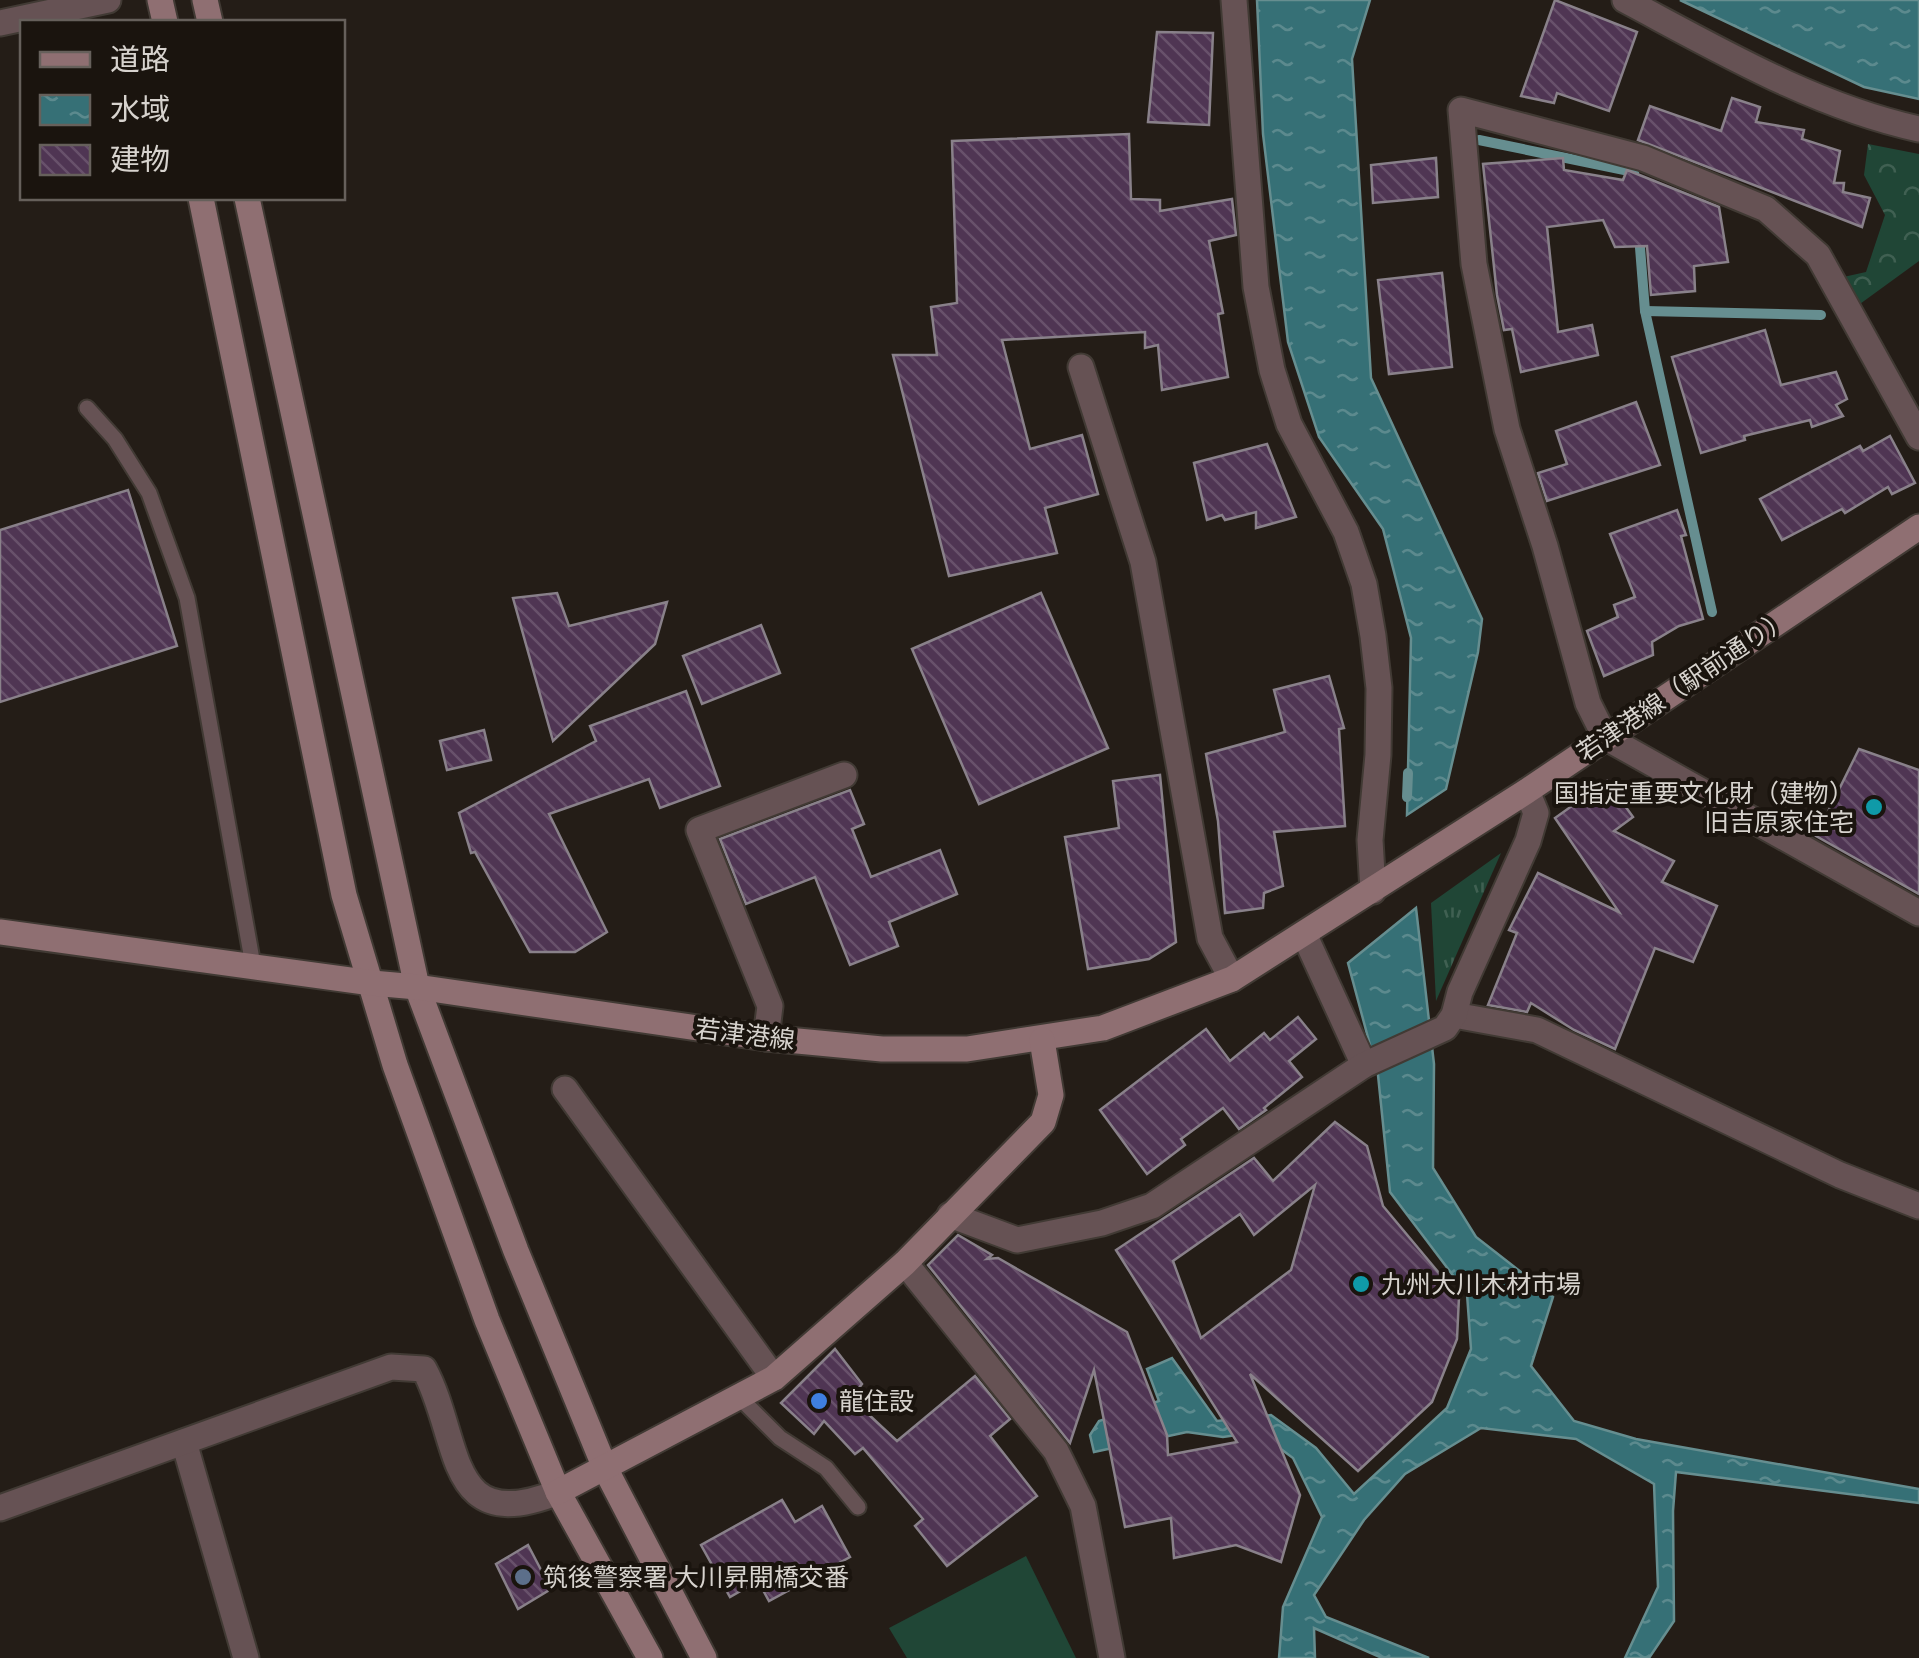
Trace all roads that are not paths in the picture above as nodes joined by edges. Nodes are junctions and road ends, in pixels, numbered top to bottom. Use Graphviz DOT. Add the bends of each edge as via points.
graph roads {
  1 [pos="108,0"];
  2 [pos="1234,0"];
  3 [pos="1625,0"];
  4 [pos="0,23"];
  5 [pos="1919,129"];
  6 [pos="200,200"];
  7 [pos="248,200"];
  8 [pos="1081,367"];
  9 [pos="87,408"];
  10 [pos="1919,438"];
  11 [pos="1919,526"];
  12 [pos="1605,738"];
  13 [pos="844,774"];
  14 [pos="1527,791"];
  15 [pos="1446,844"];
  16 [pos="1373,891"];
  17 [pos="1919,913"];
  18 [pos="0,932"];
  19 [pos="1304,934"];
  20 [pos="253,965"];
  21 [pos="1232,980"];
  22 [pos="372,984"];
  23 [pos="417,987"];
  24 [pos="1450,1022"];
  25 [pos="766,1038"];
  26 [pos="1042,1040"];
  27 [pos="1364,1066"];
  28 [pos="566,1089"];
  29 [pos="1919,1206"];
  30 [pos="950,1215"];
  31 [pos="905,1262"];
  32 [pos="774,1378"];
  33 [pos="739,1397"];
  34 [pos="184,1442"];
  35 [pos="606,1468"];
  36 [pos="558,1492"];
  37 [pos="858,1507"];
  38 [pos="0,1508"];
  39 [pos="246,1658"];
  40 [pos="650,1658"];
  41 [pos="704,1658"];
  42 [pos="1112,1658"];
  1 -- 4 [label="street"];
  2 -- 16 [label="street" via="1256,287 1272,370 1289,424 1346,532 1373,636 1379,688"];
  3 -- 5 [label="street" via="1761,72 1870,118"];
  6 -- 22 [label="street" via="344,895"];
  7 -- 23 [label="street"];
  8 -- 21 [label="street" via="1142,562 1210,938"];
  9 -- 20 [label="lane" via="149,493 187,598"];
  10 -- 12 [label="street" via="1818,255 1766,209 1643,158 1461,110 1474,264 1507,429 1588,702"];
  11 -- 12 [label="street, 若津港線（駅前通り）"];
  12 -- 14 [label="street, 若津港線（駅前通り）"];
  12 -- 17 [label="street"];
  13 -- 25 [label="street" via="700,830 770,1006"];
  14 -- 15 [label="street, 若津港線（駅前通り）"];
  14 -- 24 [label="street" via="1536,812 1528,841"];
  15 -- 16 [label="street, 若津港線"];
  16 -- 19 [label="street, 若津港線"];
  18 -- 20 [label="street, 若津港線"];
  19 -- 21 [label="street, 若津港線"];
  19 -- 27 [label="street"];
  20 -- 22 [label="street, 若津港線"];
  21 -- 26 [label="street, 若津港線" via="1103,1028"];
  22 -- 23 [label="street, 若津港線"];
  22 -- 36 [label="street" via="447,1212"];
  23 -- 25 [label="street, 若津港線"];
  23 -- 35 [label="street"];
  24 -- 27 [label="street"];
  24 -- 29 [label="street" via="1536,1030"];
  25 -- 26 [label="street, 若津港線" via="882,1049"];
  26 -- 30 [label="street" via="1051,1095 1043,1122"];
  27 -- 30 [label="street" via="1152,1206 1017,1240"];
  28 -- 32 [label="street"];
  30 -- 31 [label="street"];
  31 -- 32 [label="street"];
  31 -- 42 [label="street" via="1056,1450 1083,1506"];
  32 -- 33 [label="street"];
  33 -- 35 [label="street"];
  33 -- 37 [label="lane" via="780,1438 826,1468"];
  34 -- 36 [label="street" via="391,1367 424,1369 472,1492 497,1505 530,1504"];
  34 -- 38 [label="street"];
  34 -- 39 [label="street"];
  35 -- 36 [label="street"];
  35 -- 41 [label="street"];
  36 -- 40 [label="street"];
}
